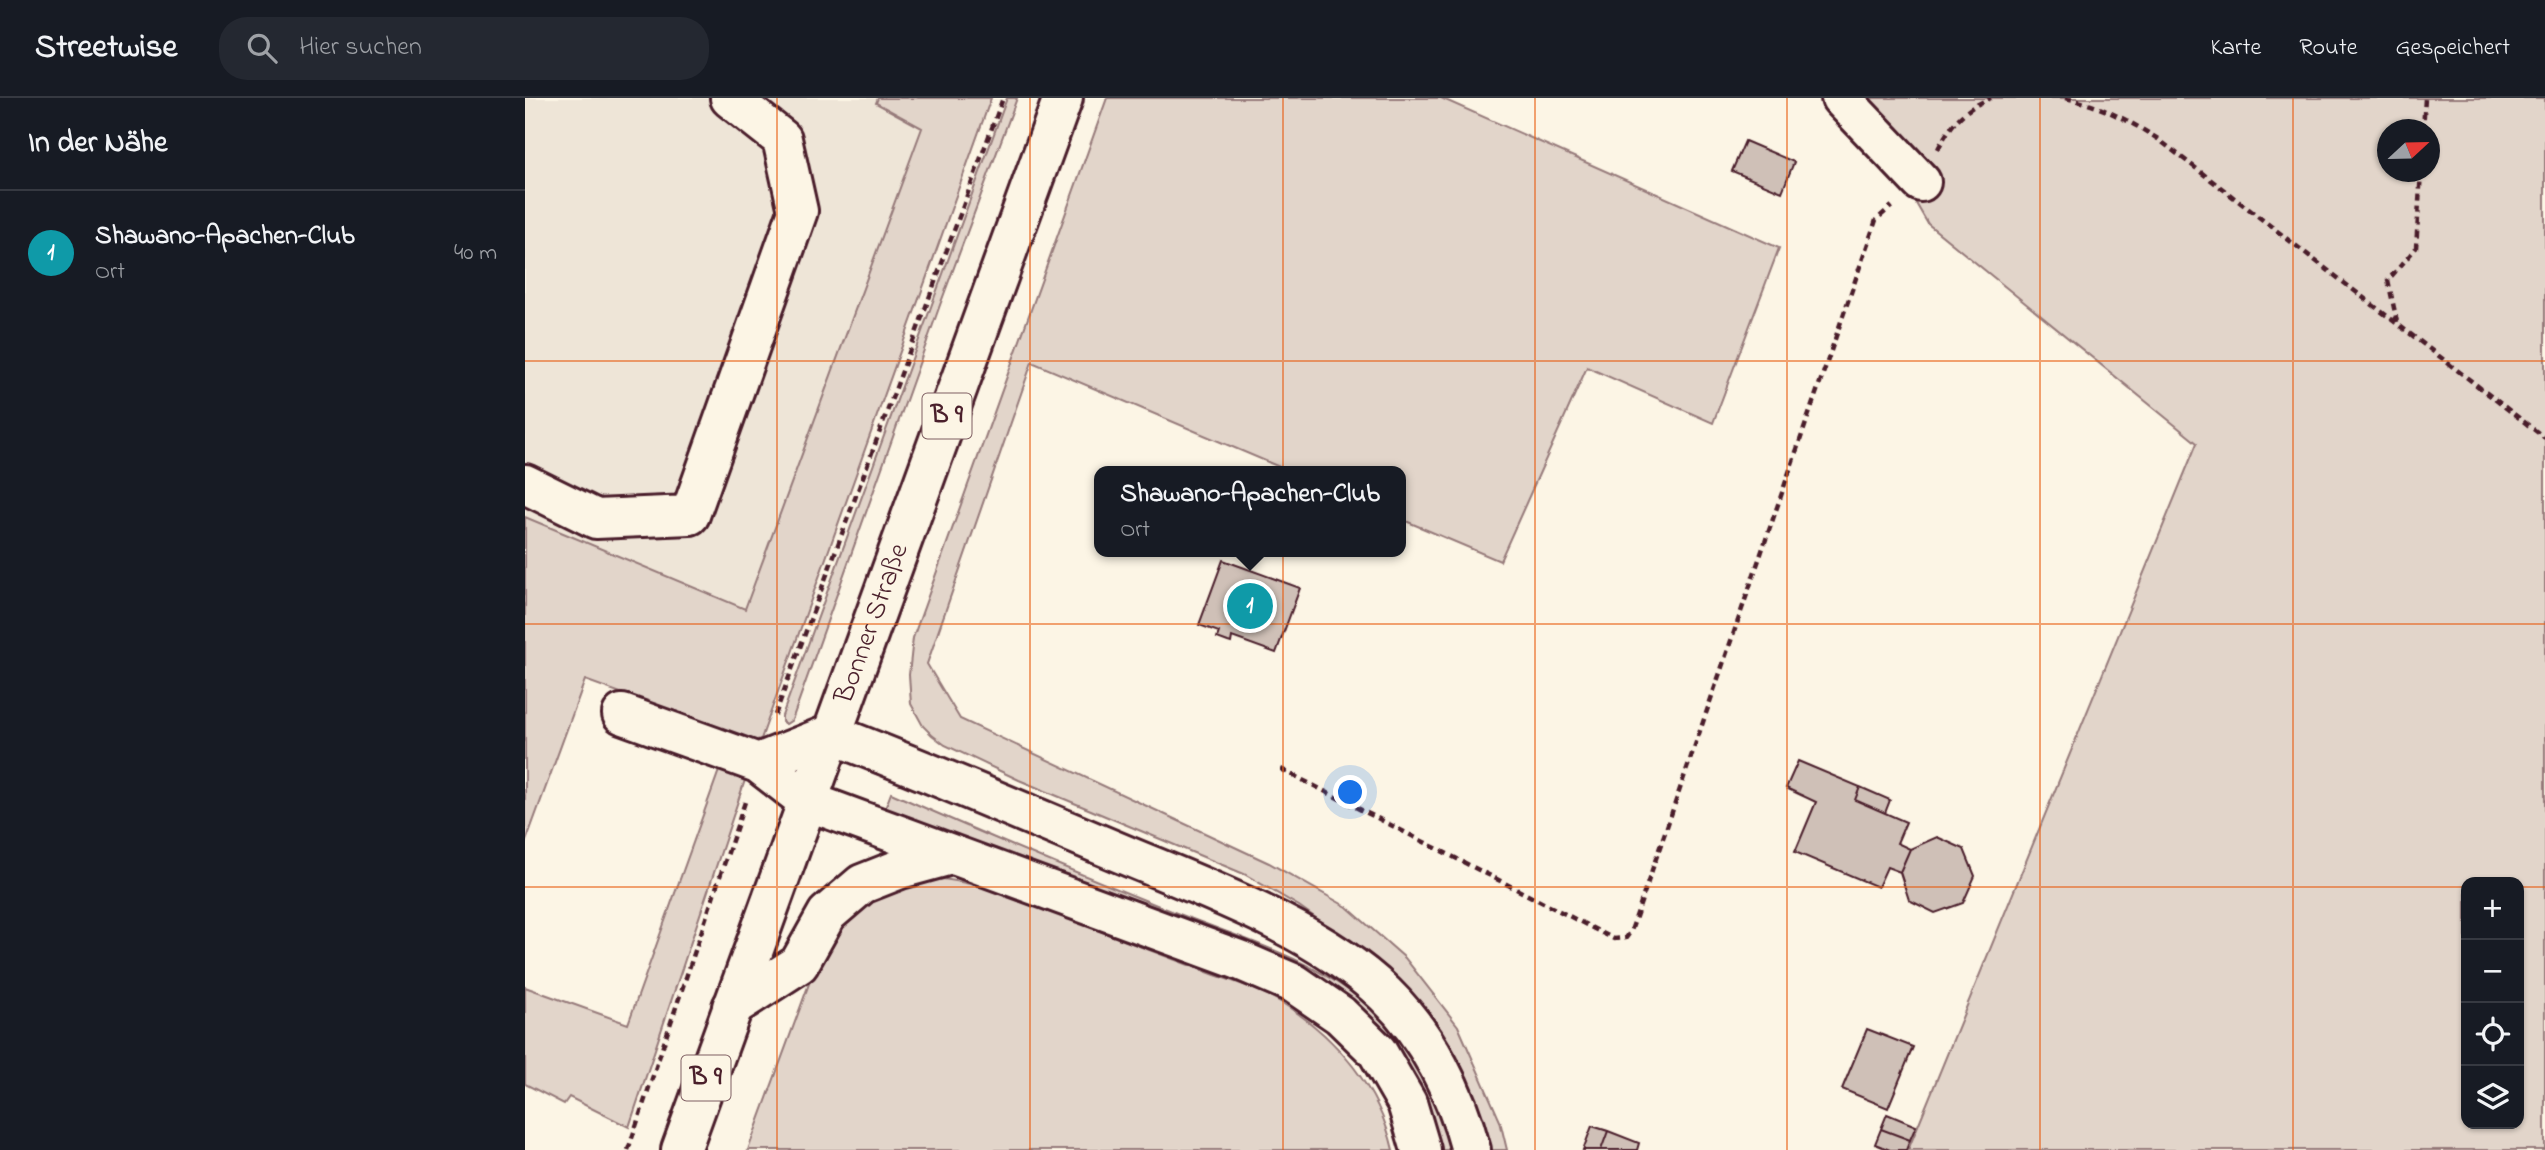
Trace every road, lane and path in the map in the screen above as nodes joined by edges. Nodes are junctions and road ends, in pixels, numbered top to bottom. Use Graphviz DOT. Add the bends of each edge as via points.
graph roads {
  1 [pos="730,98"];
  2 [pos="1003,98"];
  3 [pos="1063,98"];
  4 [pos="1841,98"];
  5 [pos="1991,98"];
  6 [pos="2066,98"];
  7 [pos="2425,98"];
  8 [pos="2424,119"];
  9 [pos="1921,182"];
  10 [pos="2420,182"];
  11 [pos="2397,323"];
  12 [pos="2545,438"];
  13 [pos="525,484"];
  14 [pos="622,714"];
  15 [pos="831,734"];
  16 [pos="758,763"];
  17 [pos="1281,769"];
  18 [pos="807,801"];
  19 [pos="951,855"];
  20 [pos="732,1007"];
  21 [pos="628,1150"];
  22 [pos="681,1150"];
  23 [pos="1421,1150"];
  24 [pos="1471,1150"];
  1 -- 13 [label="main road" via="782,139 798,211 690,515 596,519"];
  2 -- 16 [label="path"];
  3 -- 15 [label="main road, Bonner Straße / B 9"];
  4 -- 9 [label="main road"];
  5 -- 9 [label="path" via="1970,106 1955,121"];
  6 -- 11 [label="path" via="2126,118 2158,139"];
  7 -- 8 [label="path"];
  9 -- 17 [label="path" via="1876,220 1626,939 1614,939"];
  10 -- 11 [label="path" via="2416,248 2388,280"];
  11 -- 12 [label="path"];
  14 -- 16 [label="main road"];
  15 -- 16 [label="main road"];
  15 -- 18 [label="main road, Bonner Straße / B 9"];
  15 -- 24 [label="main road" via="1252,909 1335,954 1385,994 1420,1034 1448,1083"];
  16 -- 18 [label="main road"];
  16 -- 21 [label="path"];
  18 -- 19 [label="main road"];
  18 -- 20 [label="main road, Bonner Straße / B 9"];
  19 -- 20 [label="main road" via="862,884 827,914 799,964"];
  19 -- 23 [label="main road" via="1295,984 1341,1015 1377,1051 1407,1102"];
  20 -- 22 [label="main road, Bonner Straße / B 9"];
}
